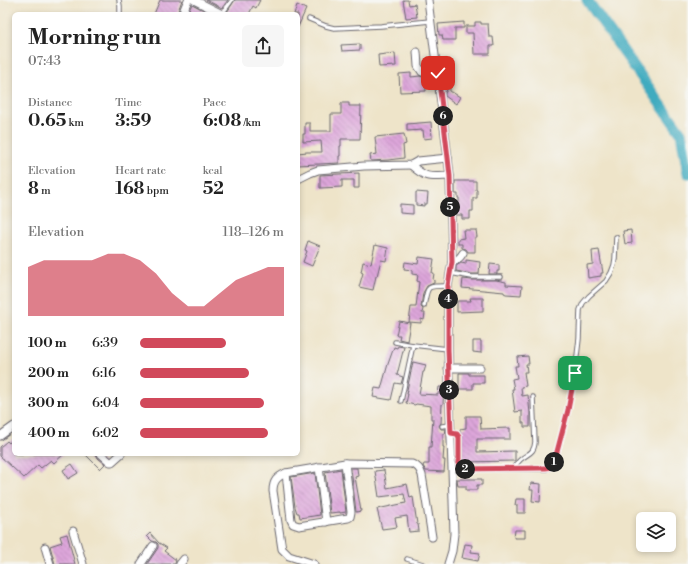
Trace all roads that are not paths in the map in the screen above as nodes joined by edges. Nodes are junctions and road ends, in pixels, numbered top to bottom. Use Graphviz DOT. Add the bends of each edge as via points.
graph roads {
  1 [pos="119,0"];
  2 [pos="188,0"];
  3 [pos="194,0"];
  4 [pos="232,0"];
  5 [pos="428,0"];
  6 [pos="120,12"];
  7 [pos="183,12"];
  8 [pos="218,12"];
  9 [pos="223,12"];
  10 [pos="309,19"];
  11 [pos="430,21"];
  12 [pos="417,52"];
  13 [pos="438,73"];
  14 [pos="448,158"];
  15 [pos="411,165"];
  16 [pos="450,176"];
  17 [pos="300,178"];
  18 [pos="616,237"];
  19 [pos="463,254"];
  20 [pos="452,262"];
  21 [pos="450,274"];
  22 [pos="501,277"];
  23 [pos="448,286"];
  24 [pos="424,306"];
  25 [pos="395,342"];
  26 [pos="412,346"];
  27 [pos="448,349"];
  28 [pos="448,368"];
  29 [pos="480,368"];
  30 [pos="533,396"];
  31 [pos="401,401"];
  32 [pos="450,424"];
  33 [pos="442,426"];
  34 [pos="12,427"];
  35 [pos="0,436"];
  36 [pos="103,456"];
  37 [pos="119,456"];
  38 [pos="345,463"];
  39 [pos="319,467"];
  40 [pos="514,468"];
  41 [pos="456,469"];
  42 [pos="286,473"];
  43 [pos="326,522"];
  44 [pos="73,531"];
  45 [pos="432,537"];
  46 [pos="153,546"];
  47 [pos="45,547"];
  48 [pos="407,559"];
  49 [pos="50,564"];
  50 [pos="83,564"];
  51 [pos="141,564"];
  52 [pos="314,564"];
  53 [pos="423,564"];
  54 [pos="448,564"];
  1 -- 6 [label="lane"];
  2 -- 7 [label="street"];
  3 -- 8 [label="street"];
  4 -- 9 [label="lane"];
  5 -- 11 [label="street"];
  10 -- 11 [label="lane" via="334,28"];
  11 -- 13 [label="street"];
  12 -- 13 [label="street" via="418,66 422,72"];
  13 -- 14 [label="street"];
  14 -- 15 [label="street" via="418,161"];
  14 -- 16 [label="street"];
  15 -- 16 [label="street" via="428,177"];
  15 -- 17 [label="street" via="318,170"];
  16 -- 20 [label="street"];
  18 -- 40 [label="lane" via="616,259 611,273 583,303 580,310 575,373 554,463 549,468"];
  19 -- 20 [label="street"];
  20 -- 21 [label="street"];
  21 -- 22 [label="lane"];
  21 -- 23 [label="street"];
  23 -- 24 [label="lane" via="428,288"];
  23 -- 27 [label="street"];
  25 -- 26 [label="lane"];
  26 -- 27 [label="lane"];
  26 -- 31 [label="lane"];
  27 -- 28 [label="street"];
  28 -- 29 [label="street"];
  28 -- 32 [label="street"];
  30 -- 40 [label="lane" via="535,447"];
  32 -- 33 [label="lane"];
  32 -- 41 [label="street"];
  34 -- 35 [label="street"];
  36 -- 37 [label="street" via="110,462"];
  38 -- 39 [label="street"];
  38 -- 43 [label="street" via="351,515 348,518"];
  38 -- 45 [label="street" via="416,465 421,470"];
  39 -- 42 [label="street"];
  39 -- 43 [label="street"];
  40 -- 41 [label="lane"];
  41 -- 54 [label="street" via="454,534"];
  42 -- 43 [label="street" via="293,524 299,526"];
  42 -- 52 [label="street" via="276,480 273,486 282,549 289,556"];
  44 -- 50 [label="street"];
  46 -- 51 [label="street"];
  47 -- 49 [label="street"];
  48 -- 53 [label="lane"];
}
